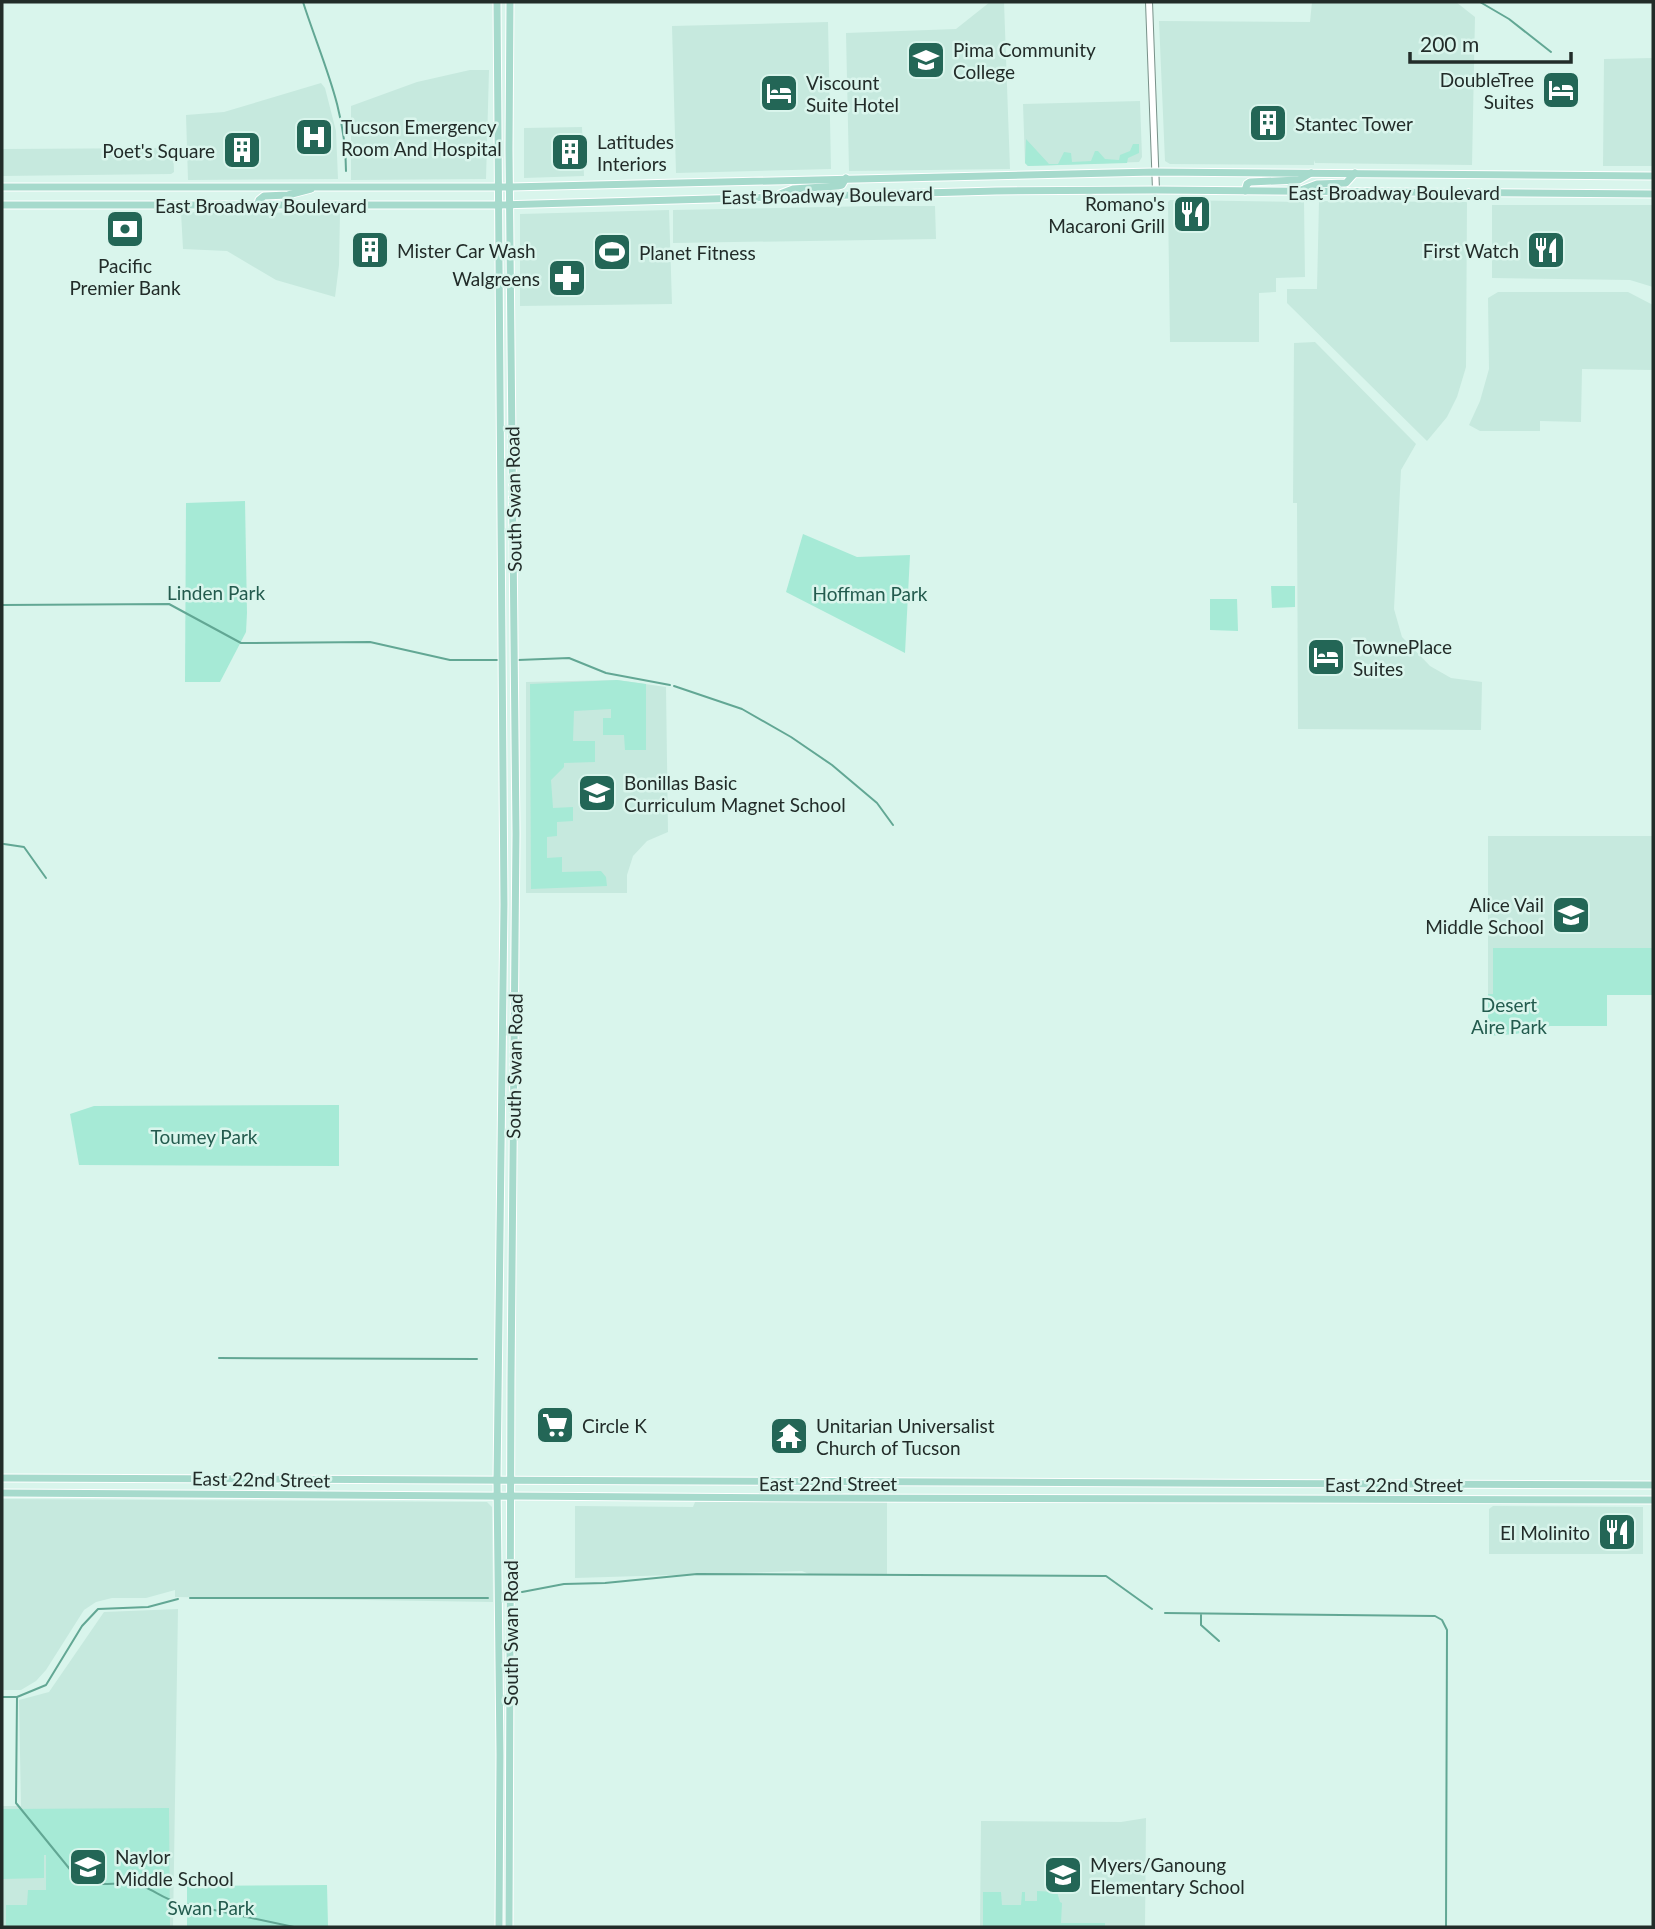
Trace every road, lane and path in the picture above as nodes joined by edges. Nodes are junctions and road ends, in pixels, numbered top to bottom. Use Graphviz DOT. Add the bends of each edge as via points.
graph roads {
  1 [pos="497,2"];
  2 [pos="510,2"];
  3 [pos="1149,2"];
  4 [pos="1154,172"];
  5 [pos="1312,173"];
  6 [pos="1355,173"];
  7 [pos="1653,176"];
  8 [pos="846,178"];
  9 [pos="2,187"];
  10 [pos="321,187"];
  11 [pos="498,187"];
  12 [pos="510,187"];
  13 [pos="1156,190"];
  14 [pos="1245,191"];
  15 [pos="1297,191"];
  16 [pos="1653,194"];
  17 [pos="773,197"];
  18 [pos="510,204"];
  19 [pos="2,205"];
  20 [pos="258,205"];
  21 [pos="498,205"];
  22 [pos="2,1478"];
  23 [pos="497,1481"];
  24 [pos="510,1481"];
  25 [pos="809,1483"];
  26 [pos="984,1484"];
  27 [pos="1653,1485"];
  28 [pos="2,1493"];
  29 [pos="497,1496"];
  30 [pos="510,1496"];
  31 [pos="809,1498"];
  32 [pos="984,1499"];
  33 [pos="1653,1500"];
  34 [pos="499,1927"];
  35 [pos="509,1927"];
  1 -- 11 [label="main road, South Swan Road"];
  2 -- 12 [label="main road, South Swan Road"];
  3 -- 4 [label="street"];
  4 -- 5 [label="main road, East Broadway Boulevard"];
  4 -- 8 [label="main road, East Broadway Boulevard"];
  4 -- 13 [label="street"];
  5 -- 6 [label="main road, East Broadway Boulevard"];
  5 -- 14 [label="main road" via="1299,180 1251,182"];
  6 -- 7 [label="main road, East Broadway Boulevard"];
  6 -- 15 [label="main road" via="1346,183 1317,184"];
  8 -- 12 [label="main road, East Broadway Boulevard"];
  8 -- 17 [label="main road" via="842,185 793,189"];
  9 -- 10 [label="main road, East Broadway Boulevard"];
  10 -- 11 [label="main road, East Broadway Boulevard"];
  10 -- 20 [label="main road" via="264,197"];
  11 -- 12 [label="main road, East Broadway Boulevard"];
  11 -- 21 [label="main road, South Swan Road"];
  12 -- 18 [label="main road, South Swan Road"];
  13 -- 14 [label="main road, East Broadway Boulevard"];
  13 -- 17 [label="main road, East Broadway Boulevard"];
  14 -- 15 [label="main road, East Broadway Boulevard"];
  15 -- 16 [label="main road, East Broadway Boulevard"];
  17 -- 18 [label="main road, East Broadway Boulevard"];
  18 -- 21 [label="main road, East Broadway Boulevard"];
  18 -- 24 [label="main road, South Swan Road" via="516,834"];
  19 -- 20 [label="main road, East Broadway Boulevard"];
  20 -- 21 [label="main road, East Broadway Boulevard"];
  21 -- 23 [label="main road, South Swan Road" via="504,904"];
  22 -- 23 [label="main road, East 22nd Street"];
  23 -- 24 [label="main road, East 22nd Street"];
  23 -- 29 [label="main road, South Swan Road"];
  24 -- 25 [label="main road, East 22nd Street"];
  24 -- 30 [label="main road, South Swan Road"];
  25 -- 26 [label="main road, East 22nd Street"];
  25 -- 31 [label="main road"];
  26 -- 27 [label="main road, East 22nd Street"];
  26 -- 32 [label="main road"];
  28 -- 29 [label="main road, East 22nd Street"];
  29 -- 30 [label="main road, East 22nd Street"];
  29 -- 34 [label="main road, South Swan Road"];
  30 -- 31 [label="main road, East 22nd Street"];
  30 -- 35 [label="main road, South Swan Road"];
  31 -- 32 [label="main road, East 22nd Street"];
  32 -- 33 [label="main road, East 22nd Street"];
}
